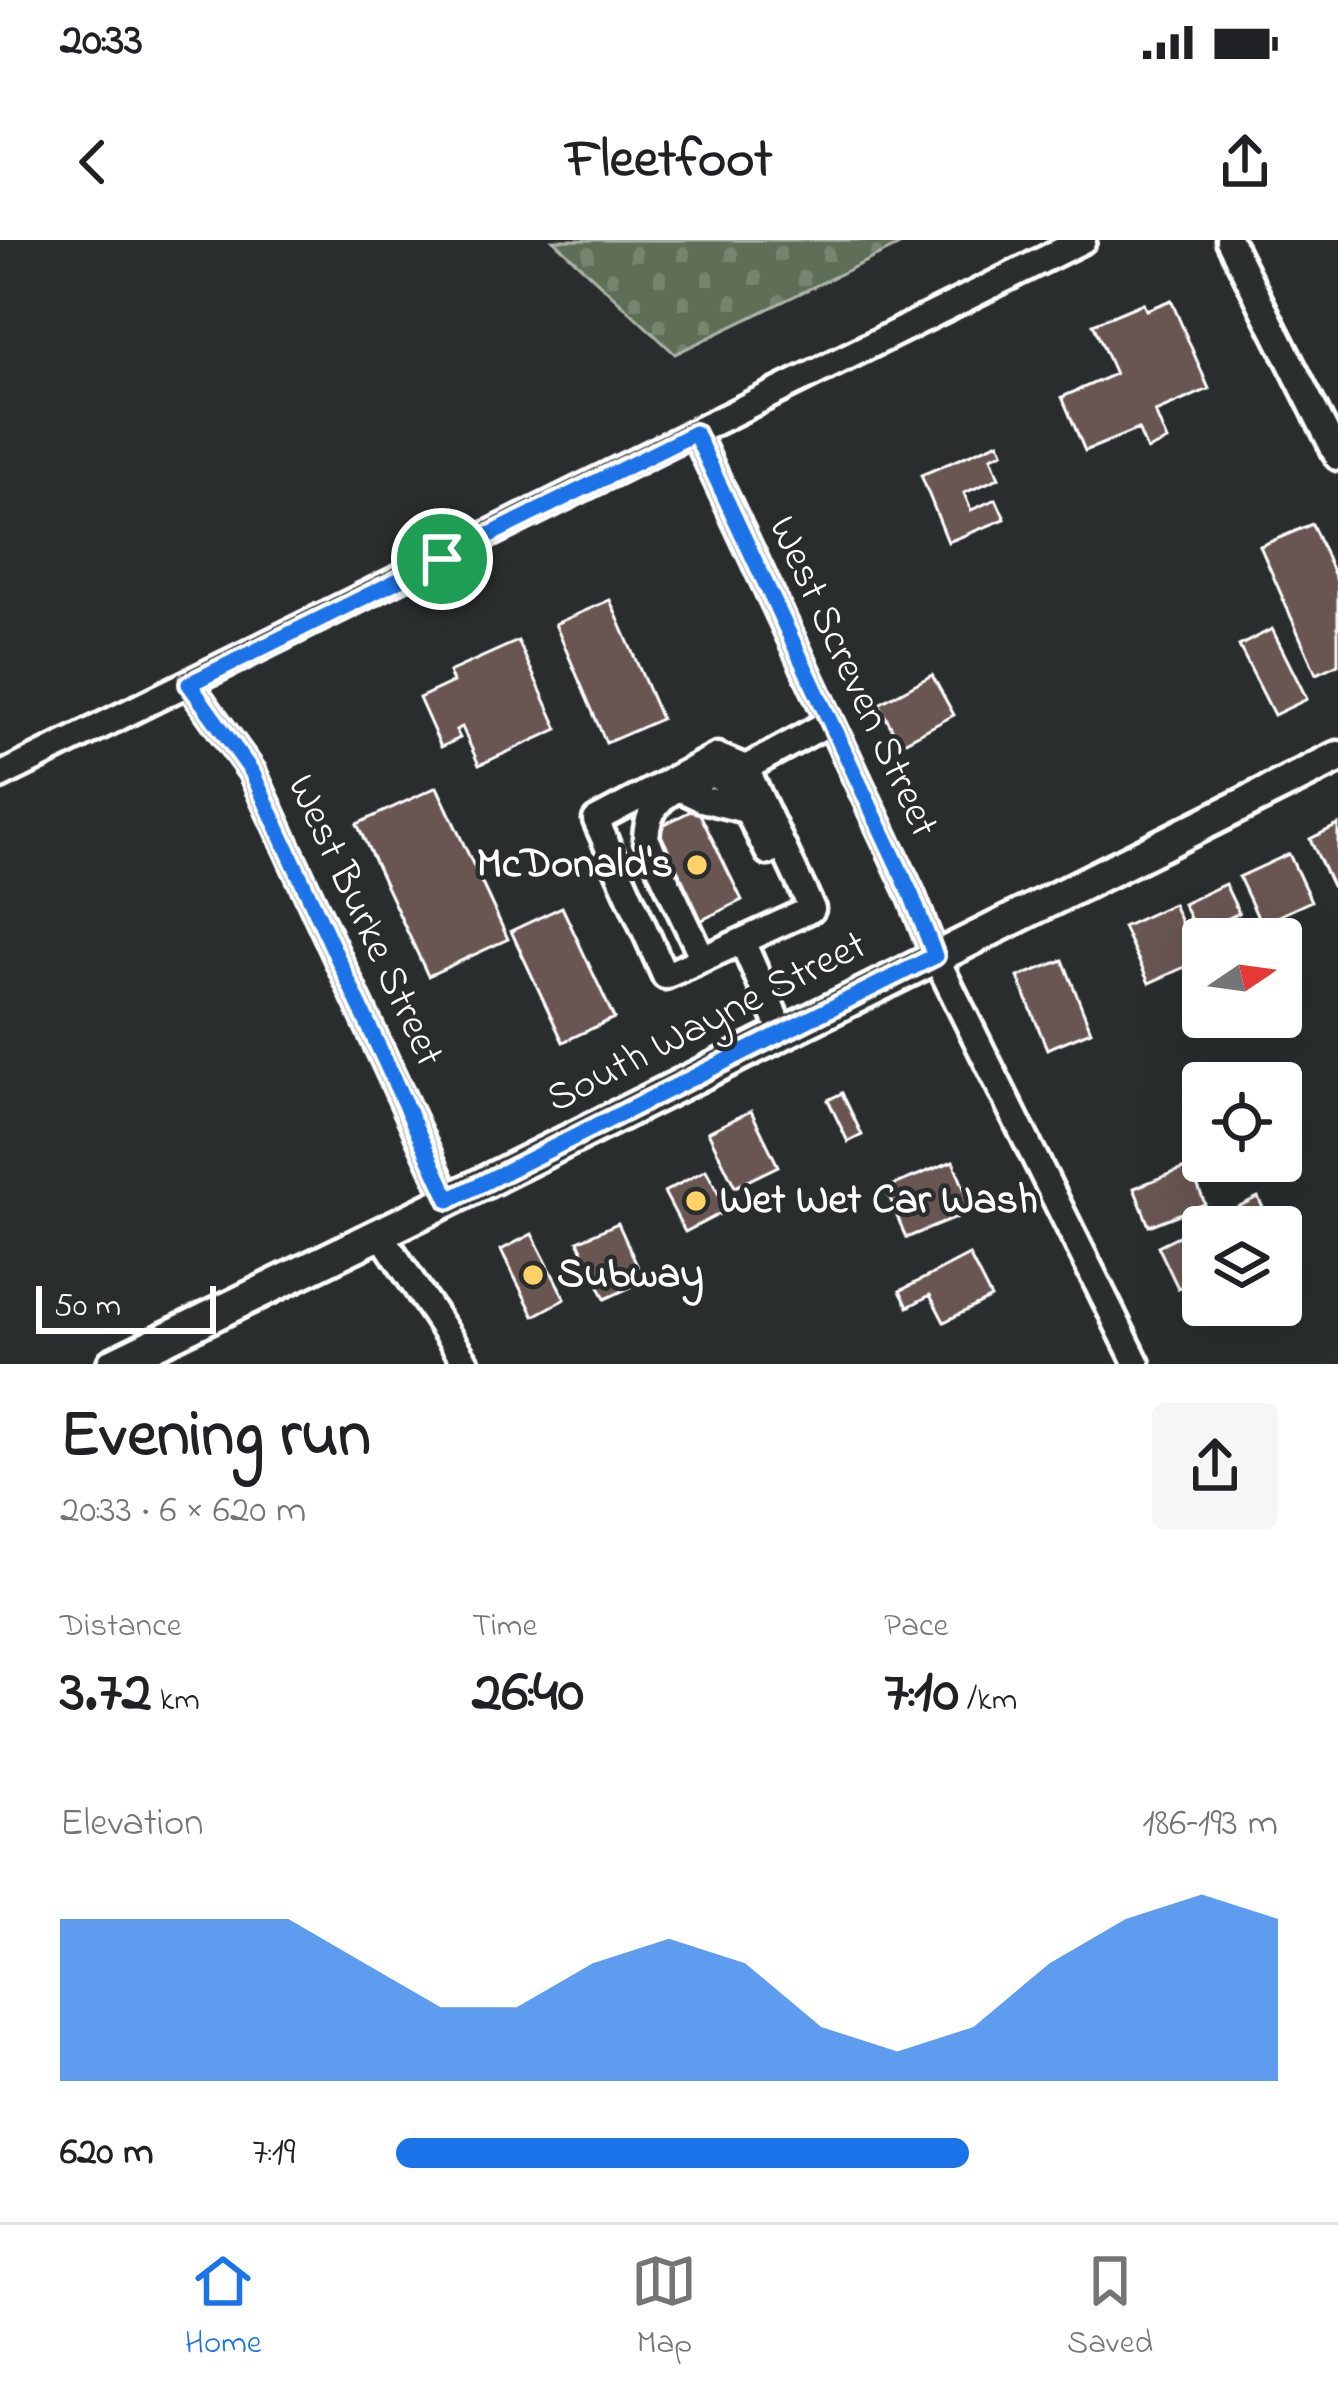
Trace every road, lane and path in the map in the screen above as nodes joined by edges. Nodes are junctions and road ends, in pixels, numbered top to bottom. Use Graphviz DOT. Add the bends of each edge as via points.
graph roads {
  1 [pos="1083,240"];
  2 [pos="1229,240"];
  3 [pos="695,433"];
  4 [pos="1338,457"];
  5 [pos="189,684"];
  6 [pos="830,722"];
  7 [pos="1338,757"];
  8 [pos="746,768"];
  9 [pos="0,776"];
  10 [pos="800,885"];
  11 [pos="742,941"];
  12 [pos="935,956"];
  13 [pos="703,959"];
  14 [pos="782,1032"];
  15 [pos="449,1200"];
  16 [pos="380,1233"];
  17 [pos="113,1364"];
  18 [pos="467,1364"];
  19 [pos="1137,1364"];
  1 -- 3 [label="street"];
  2 -- 4 [label="street"];
  3 -- 5 [label="street"];
  3 -- 6 [label="street, West Screven Street"];
  5 -- 9 [label="street"];
  5 -- 15 [label="street, West Burke Street" via="252,772"];
  6 -- 8 [label="street"];
  6 -- 12 [label="street, West Screven Street"];
  7 -- 12 [label="main road, South Wayne Street"];
  8 -- 10 [label="street"];
  8 -- 13 [label="street" via="717,756 596,820 665,976"];
  10 -- 11 [label="street" via="812,909"];
  10 -- 13 [label="street" via="782,879 746,810 680,788 656,802 646,838"];
  11 -- 13 [label="street"];
  11 -- 14 [label="street"];
  12 -- 14 [label="main road, South Wayne Street"];
  12 -- 19 [label="street, West Screven Street"];
  14 -- 15 [label="main road, South Wayne Street"];
  15 -- 16 [label="main road, South Wayne Street"];
  16 -- 17 [label="main road, South Wayne Street"];
  16 -- 18 [label="street"];
}
